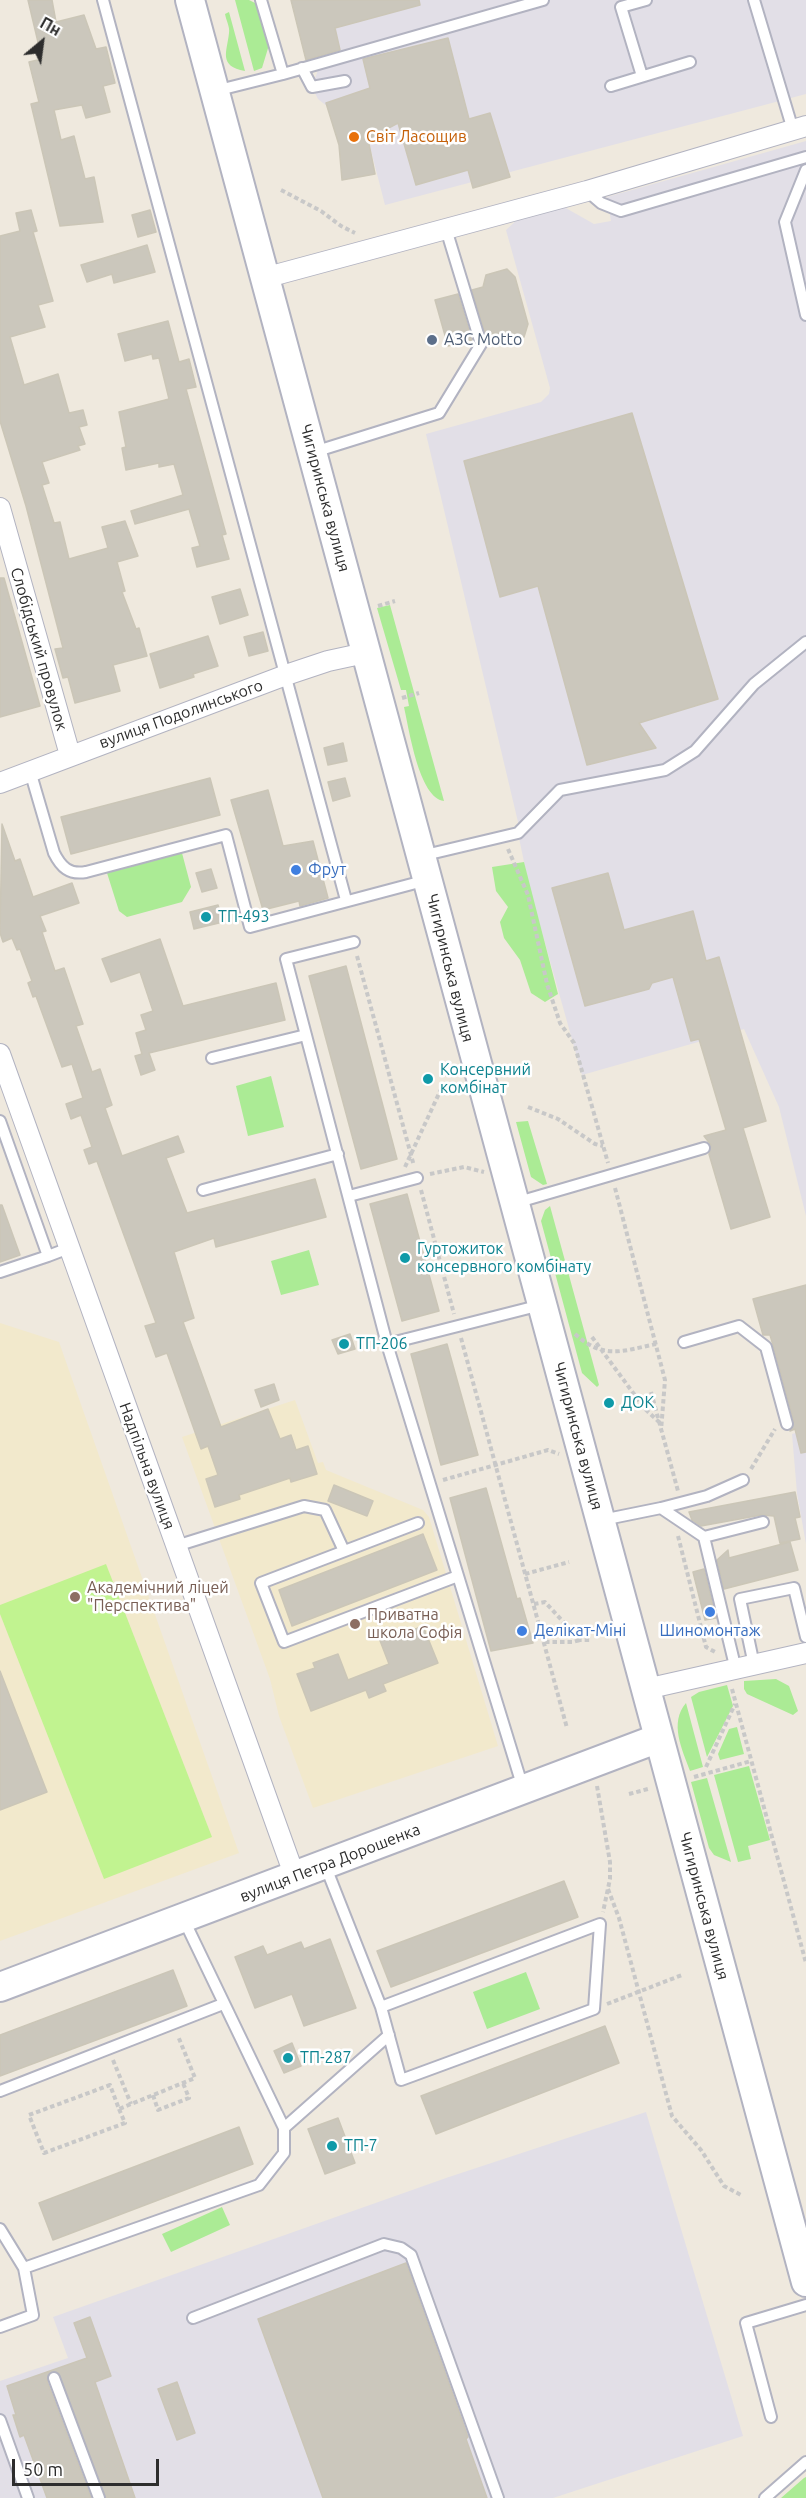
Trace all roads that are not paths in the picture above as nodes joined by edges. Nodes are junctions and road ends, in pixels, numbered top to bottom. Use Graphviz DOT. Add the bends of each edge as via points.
graph roads {
  1 [pos="104,0"];
  2 [pos="190,0"];
  3 [pos="261,0"];
  4 [pos="543,0"];
  5 [pos="646,0"];
  6 [pos="754,0"];
  7 [pos="690,62"];
  8 [pos="303,68"];
  9 [pos="283,74"];
  10 [pos="642,76"];
  11 [pos="345,81"];
  12 [pos="610,86"];
  13 [pos="214,91"];
  14 [pos="799,128"];
  15 [pos="806,157"];
  16 [pos="806,170"];
  17 [pos="587,191"];
  18 [pos="446,229"];
  19 [pos="264,278"];
  20 [pos="806,315"];
  21 [pos="314,452"];
  22 [pos="0,508"];
  23 [pos="806,642"];
  24 [pos="365,652"];
  25 [pos="286,675"];
  26 [pos="70,755"];
  27 [pos="30,771"];
  28 [pos="0,783"];
  29 [pos="424,868"];
  30 [pos="346,900"];
  31 [pos="354,942"];
  32 [pos="306,1035"];
  33 [pos="0,1054"];
  34 [pos="212,1058"];
  35 [pos="21,1113"];
  36 [pos="0,1121"];
  37 [pos="704,1148"];
  38 [pos="338,1154"];
  39 [pos="417,1178"];
  40 [pos="202,1190"];
  41 [pos="350,1196"];
  42 [pos="514,1203"];
  43 [pos="69,1248"];
  44 [pos="48,1256"];
  45 [pos="0,1272"];
  46 [pos="546,1317"];
  47 [pos="684,1342"];
  48 [pos="387,1344"];
  49 [pos="786,1424"];
  50 [pos="743,1480"];
  51 [pos="661,1508"];
  52 [pos="601,1520"];
  53 [pos="763,1522"];
  54 [pos="418,1523"];
  55 [pos="704,1537"];
  56 [pos="176,1546"];
  57 [pos="344,1551"];
  58 [pos="458,1576"];
  59 [pos="806,1637"];
  60 [pos="806,1653"];
  61 [pos="745,1668"];
  62 [pos="646,1689"];
  63 [pos="659,1738"];
  64 [pos="523,1788"];
  65 [pos="325,1864"];
  66 [pos="295,1877"];
  67 [pos="183,1918"];
  68 [pos="0,1987"];
  69 [pos="224,2004"];
  70 [pos="381,2007"];
  71 [pos="389,2035"];
  72 [pos="0,2091"];
  73 [pos="284,2128"];
  74 [pos="0,2229"];
  75 [pos="24,2268"];
  76 [pos="806,2282"];
  77 [pos="806,2305"];
  78 [pos="193,2318"];
  79 [pos="0,2327"];
  80 [pos="54,2378"];
  81 [pos="771,2417"];
  82 [pos="0,2420"];
  83 [pos="806,2462"];
  84 [pos="28,2498"];
  85 [pos="99,2498"];
  86 [pos="498,2498"];
  87 [pos="765,2498"];
  1 -- 25 [label="lane"];
  2 -- 13 [label="main road, Чигиринська вулиця"];
  3 -- 9 [label="lane"];
  4 -- 8 [label="lane"];
  5 -- 10 [label="lane" via="621,7"];
  6 -- 14 [label="lane"];
  7 -- 10 [label="lane"];
  8 -- 9 [label="lane"];
  8 -- 11 [label="lane" via="312,87"];
  9 -- 13 [label="lane"];
  10 -- 12 [label="lane"];
  13 -- 19 [label="main road, Чигиринська вулиця"];
  14 -- 17 [label="street"];
  15 -- 17 [label="lane" via="621,211 601,203"];
  16 -- 20 [label="lane" via="784,222"];
  17 -- 18 [label="street"];
  18 -- 19 [label="street"];
  18 -- 21 [label="lane" via="481,344 439,412"];
  19 -- 21 [label="main road, Чигиринська вулиця"];
  21 -- 24 [label="main road, Чигиринська вулиця"];
  22 -- 26 [label="street, Слобідський провулок"];
  23 -- 29 [label="lane" via="754,684 695,751 665,770 560,790 518,833"];
  24 -- 25 [label="street, вулиця Подолинського"];
  24 -- 29 [label="main road, Чигиринська вулиця"];
  25 -- 26 [label="street, вулиця Подолинського"];
  25 -- 30 [label="lane"];
  26 -- 27 [label="street, вулиця Подолинського"];
  27 -- 28 [label="street, вулиця Подолинського"];
  27 -- 30 [label="lane" via="54,853 60,865 70,872 86,872 226,835 250,927"];
  29 -- 30 [label="lane"];
  29 -- 42 [label="main road, Чигиринська вулиця"];
  31 -- 32 [label="lane" via="286,959"];
  32 -- 34 [label="lane"];
  32 -- 38 [label="lane"];
  33 -- 35 [label="street, Надпільна вулиця"];
  35 -- 36 [label="lane"];
  35 -- 43 [label="street, Надпільна вулиця"];
  36 -- 44 [label="lane"];
  37 -- 42 [label="lane"];
  38 -- 40 [label="lane"];
  38 -- 41 [label="lane"];
  39 -- 41 [label="lane"];
  41 -- 48 [label="lane"];
  42 -- 46 [label="main road, Чигиринська вулиця"];
  43 -- 44 [label="lane"];
  43 -- 56 [label="street, Надпільна вулиця"];
  44 -- 45 [label="lane"];
  46 -- 48 [label="lane"];
  46 -- 52 [label="main road, Чигиринська вулиця"];
  47 -- 49 [label="lane" via="739,1326 766,1347"];
  48 -- 58 [label="lane"];
  50 -- 51 [label="lane" via="707,1496"];
  51 -- 52 [label="lane"];
  51 -- 55 [label="lane"];
  52 -- 62 [label="main road, Чигиринська вулиця"];
  53 -- 55 [label="lane"];
  54 -- 57 [label="lane"];
  55 -- 61 [label="lane"];
  56 -- 57 [label="lane" via="304,1506 325,1510"];
  56 -- 66 [label="street, Надпільна вулиця"];
  57 -- 58 [label="lane" via="261,1583 284,1642"];
  58 -- 64 [label="lane"];
  59 -- 61 [label="lane" via="794,1588 740,1599"];
  60 -- 61 [label="street"];
  61 -- 62 [label="street"];
  62 -- 63 [label="main road, Чигиринська вулиця"];
  63 -- 64 [label="main road, вулиця Петра Дорошенка"];
  63 -- 76 [label="main road, Чигиринська вулиця"];
  64 -- 65 [label="main road, вулиця Петра Дорошенка"];
  65 -- 66 [label="main road, вулиця Петра Дорошенка"];
  65 -- 70 [label="lane"];
  66 -- 67 [label="main road, вулиця Петра Дорошенка"];
  67 -- 68 [label="main road, вулиця Петра Дорошенка"];
  67 -- 69 [label="lane"];
  69 -- 72 [label="lane"];
  69 -- 73 [label="lane"];
  70 -- 71 [label="lane"];
  70 -- 71 [label="lane" via="600,1924 594,2009 401,2080"];
  71 -- 73 [label="lane"];
  73 -- 75 [label="lane" via="284,2153 259,2185"];
  74 -- 75 [label="lane"];
  75 -- 79 [label="lane" via="33,2315"];
  77 -- 81 [label="lane" via="746,2323"];
  78 -- 86 [label="lane" via="384,2244 401,2248 411,2254"];
  80 -- 85 [label="lane"];
  82 -- 84 [label="lane"];
  83 -- 87 [label="lane"];
}
